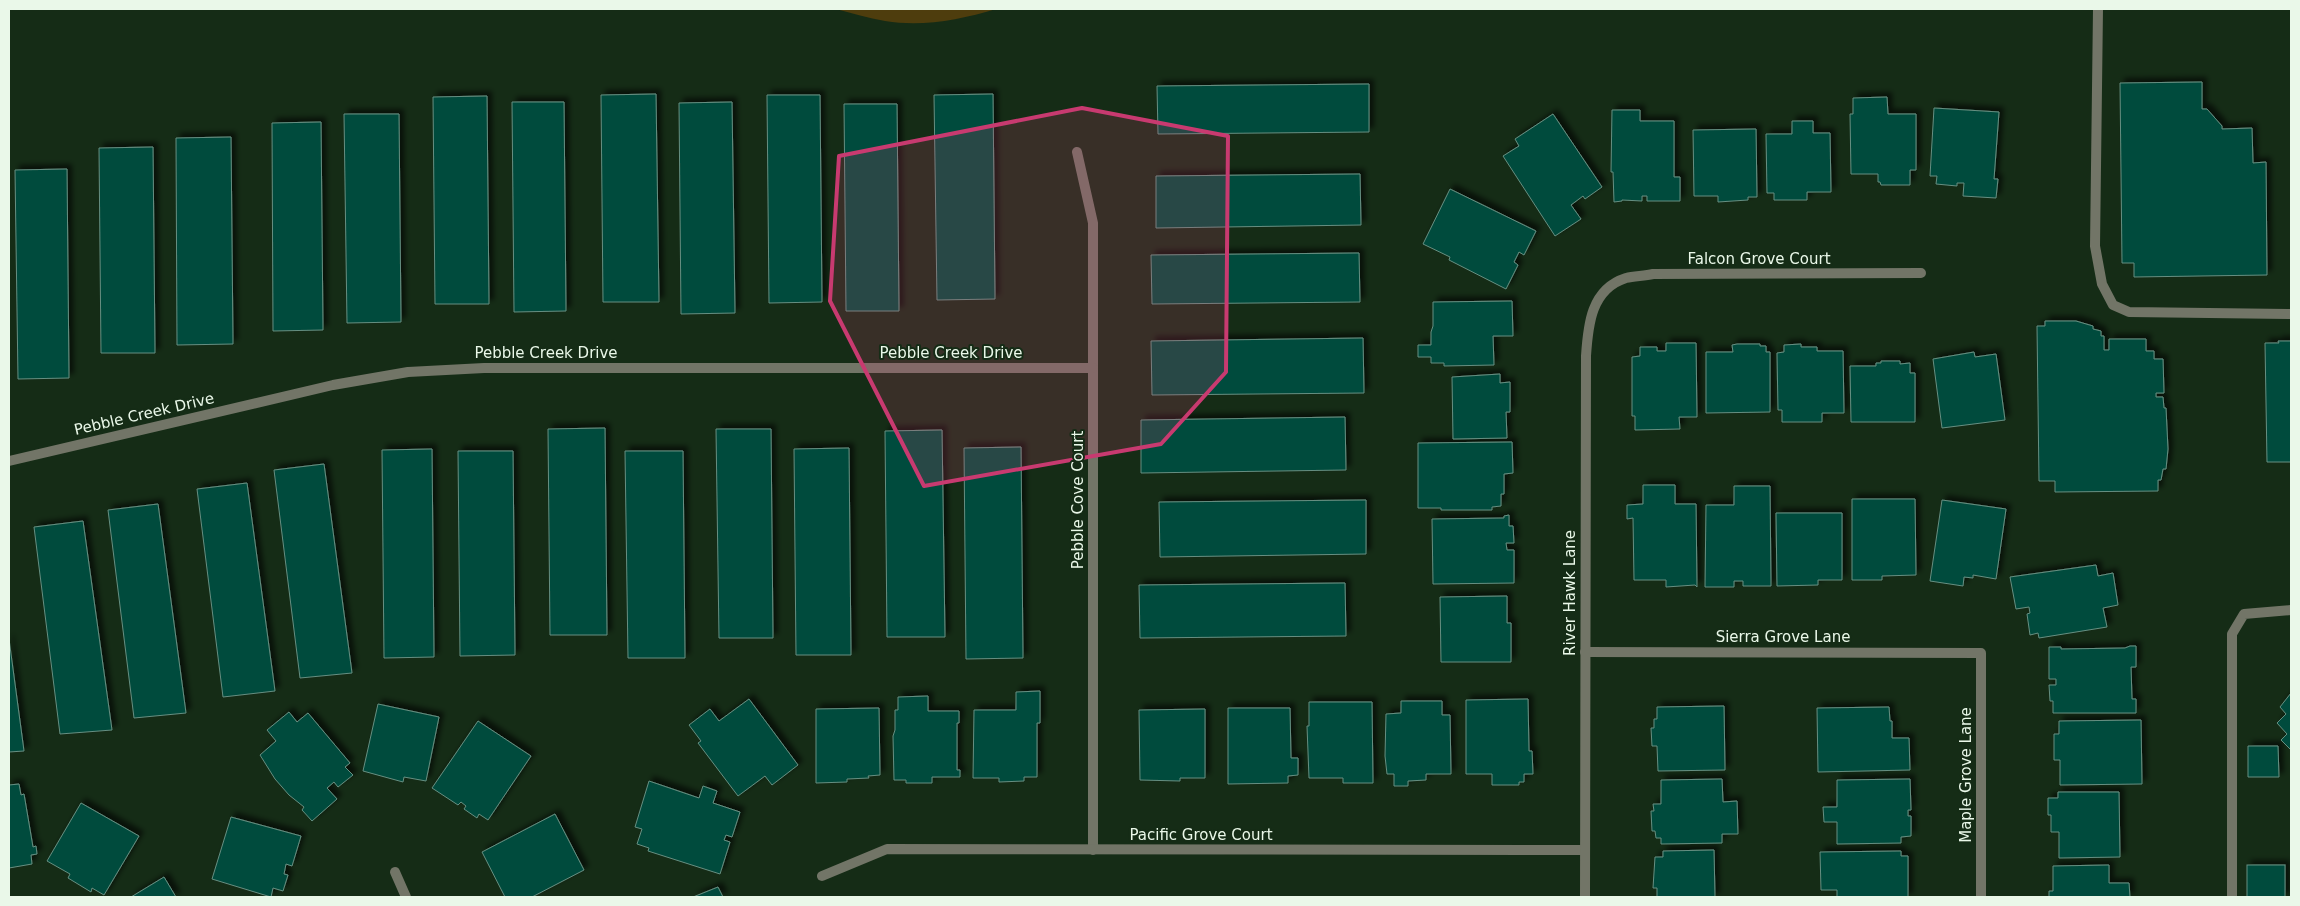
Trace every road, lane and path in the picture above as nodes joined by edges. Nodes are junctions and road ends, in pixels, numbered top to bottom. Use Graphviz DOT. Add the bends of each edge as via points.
graph roads {
  1 [pos="2098,9"];
  2 [pos="1077,152"];
  3 [pos="1920,273"];
  4 [pos="1602,292"];
  5 [pos="2291,314"];
  6 [pos="1093,368"];
  7 [pos="9,461"];
  8 [pos="2291,610"];
  9 [pos="1585,652"];
  10 [pos="1980,653"];
  11 [pos="1093,850"];
  12 [pos="1585,850"];
  13 [pos="395,872"];
  14 [pos="822,876"];
  15 [pos="406,897"];
  16 [pos="1585,897"];
  17 [pos="1981,897"];
  18 [pos="2232,897"];
  1 -- 5 [label="street" via="2095,246 2102,284 2114,305 2129,312 2163,314"];
  2 -- 6 [label="street, Pebble Cove Court" via="1093,223"];
  3 -- 4 [label="street, Falcon Grove Court" via="1653,274 1624,278"];
  4 -- 9 [label="street, River Hawk Lane" via="1589,320 1586,356"];
  6 -- 7 [label="street, Pebble Creek Drive" via="484,368 408,372 333,385"];
  6 -- 11 [label="street, Pebble Cove Court"];
  8 -- 18 [label="street" via="2244,614 2232,634"];
  9 -- 10 [label="street, Sierra Grove Lane"];
  9 -- 12 [label="street, River Hawk Lane"];
  10 -- 17 [label="street, Maple Grove Lane"];
  11 -- 12 [label="street, Pacific Grove Court"];
  11 -- 14 [label="street, Pacific Grove Court" via="887,850"];
  12 -- 16 [label="street, River Hawk Lane"];
  13 -- 15 [label="street"];
}
